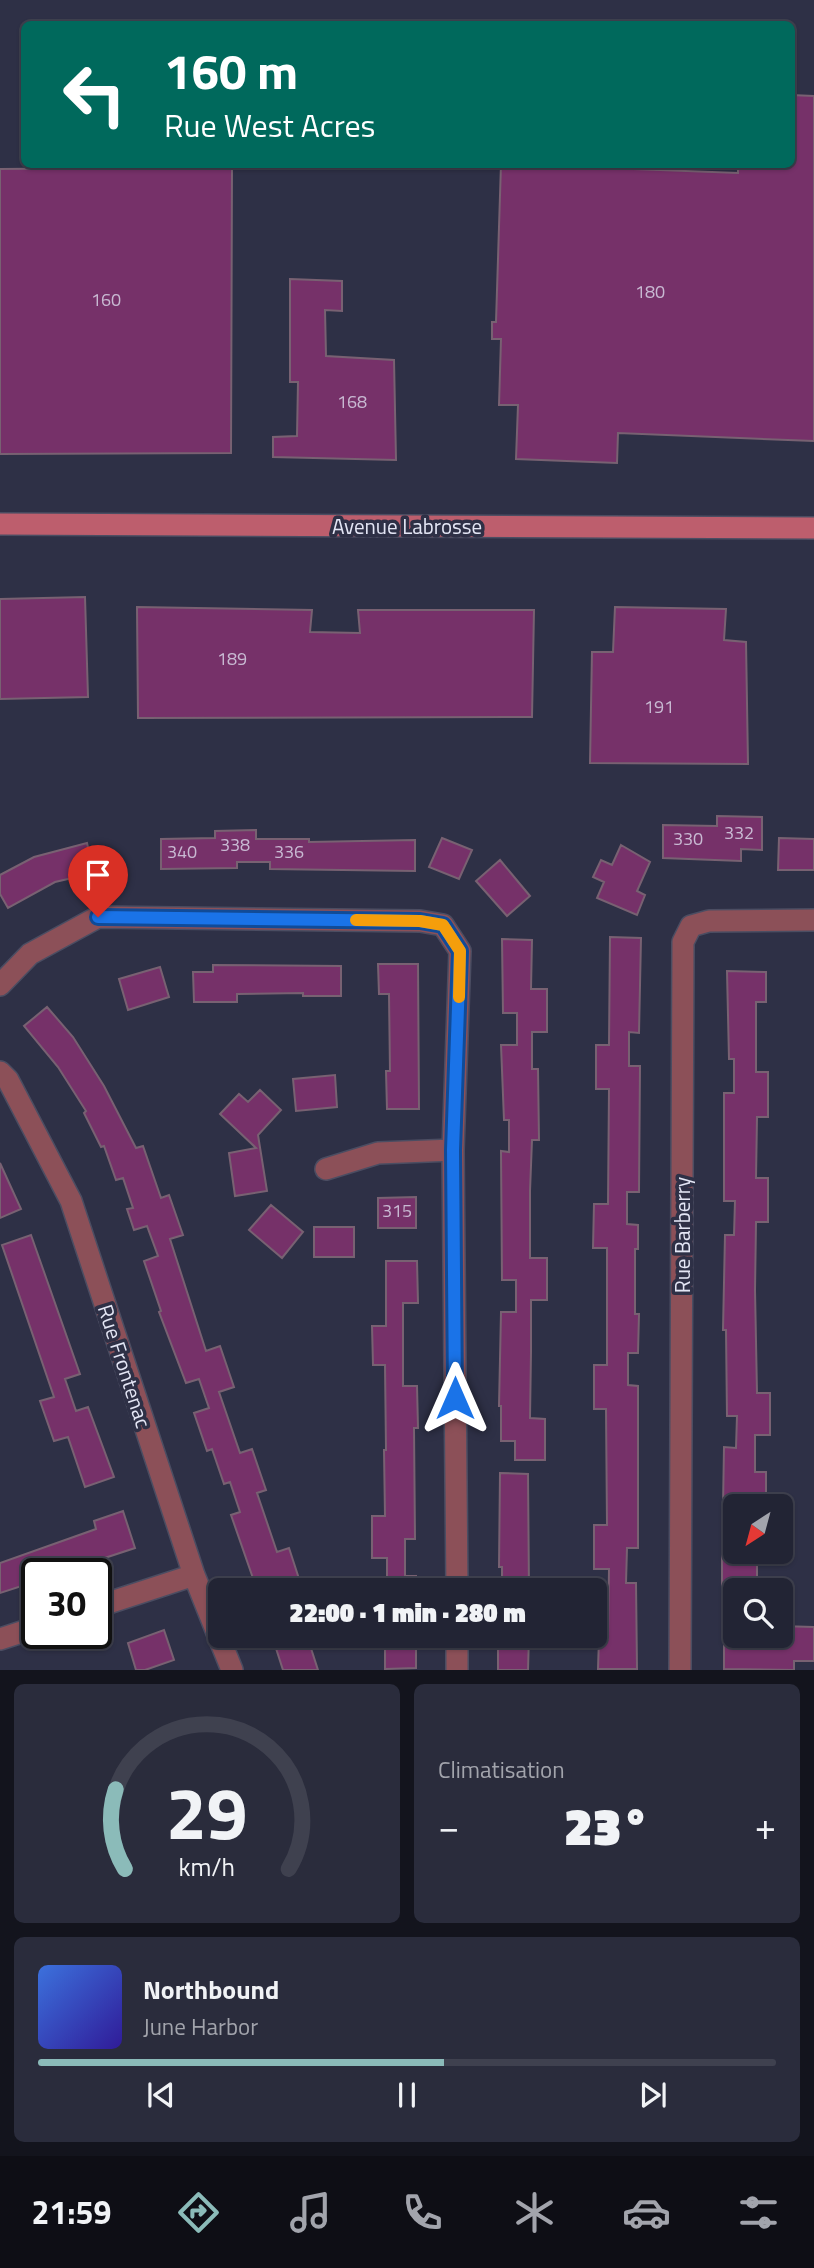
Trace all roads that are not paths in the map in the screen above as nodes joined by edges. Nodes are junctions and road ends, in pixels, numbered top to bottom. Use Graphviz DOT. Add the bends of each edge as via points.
graph roads {
  1 [pos="0,524"];
  2 [pos="814,528"];
  3 [pos="814,920"];
  4 [pos="0,985"];
  5 [pos="0,1072"];
  6 [pos="453,1150"];
  7 [pos="326,1169"];
  8 [pos="194,1574"];
  9 [pos="457,1578"];
  10 [pos="112,1602"];
  11 [pos="21,1632"];
  12 [pos="0,1639"];
  13 [pos="457,1648"];
  14 [pos="232,1670"];
  15 [pos="457,1670"];
  16 [pos="680,1670"];
  1 -- 2 [label="street, Avenue Labrosse"];
  3 -- 16 [label="street, Rue Barberry" via="709,921 691,926 683,942"];
  4 -- 6 [label="street" via="30,954 98,917 443,925 460,951"];
  5 -- 8 [label="street, Rue Frontenac" via="71,1201"];
  6 -- 7 [label="street" via="378,1153"];
  6 -- 9 [label="street"];
  8 -- 10 [label="street"];
  8 -- 14 [label="street, Rue Frontenac"];
  11 -- 12 [label="street"];
  13 -- 15 [label="street"];
}
